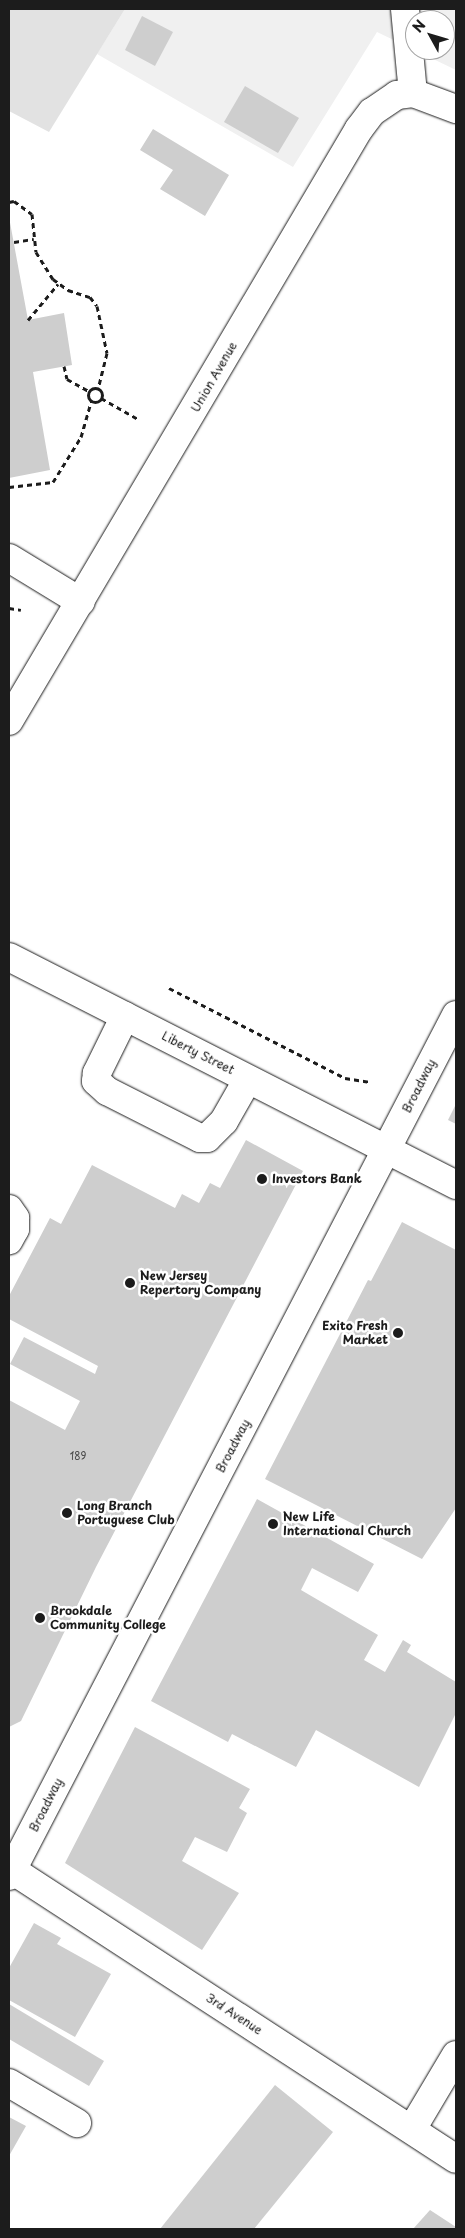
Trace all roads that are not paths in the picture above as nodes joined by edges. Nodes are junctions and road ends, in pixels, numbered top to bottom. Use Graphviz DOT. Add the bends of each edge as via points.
graph roads {
  1 [pos="405,9"];
  2 [pos="413,93"];
  3 [pos="456,109"];
  4 [pos="9,558"];
  5 [pos="81,602"];
  6 [pos="9,721"];
  7 [pos="9,957"];
  8 [pos="456,1015"];
  9 [pos="125,1016"];
  10 [pos="248,1079"];
  11 [pos="387,1149"];
  12 [pos="456,1185"];
  13 [pos="9,1209"];
  14 [pos="9,1240"];
  15 [pos="10,1872"];
  16 [pos="456,2054"];
  17 [pos="9,2083"];
  18 [pos="77,2123"];
  19 [pos="412,2129"];
  20 [pos="456,2159"];
  1 -- 2 [label="street"];
  2 -- 3 [label="street"];
  2 -- 5 [label="street, Union Avenue" via="386,101 359,129"];
  4 -- 5 [label="street"];
  5 -- 6 [label="street, Union Avenue"];
  7 -- 9 [label="street, Liberty Street"];
  8 -- 11 [label="street, Broadway"];
  9 -- 10 [label="street, Liberty Street"];
  9 -- 10 [label="street" via="97,1073 100,1088 200,1138 214,1133"];
  10 -- 11 [label="street, Liberty Street"];
  11 -- 12 [label="street, Liberty Street"];
  11 -- 15 [label="street, Broadway"];
  13 -- 14 [label="street" via="15,1218 15,1229"];
  15 -- 19 [label="street, 3rd Avenue"];
  16 -- 19 [label="street"];
  17 -- 18 [label="street"];
  19 -- 20 [label="street, 3rd Avenue"];
}
